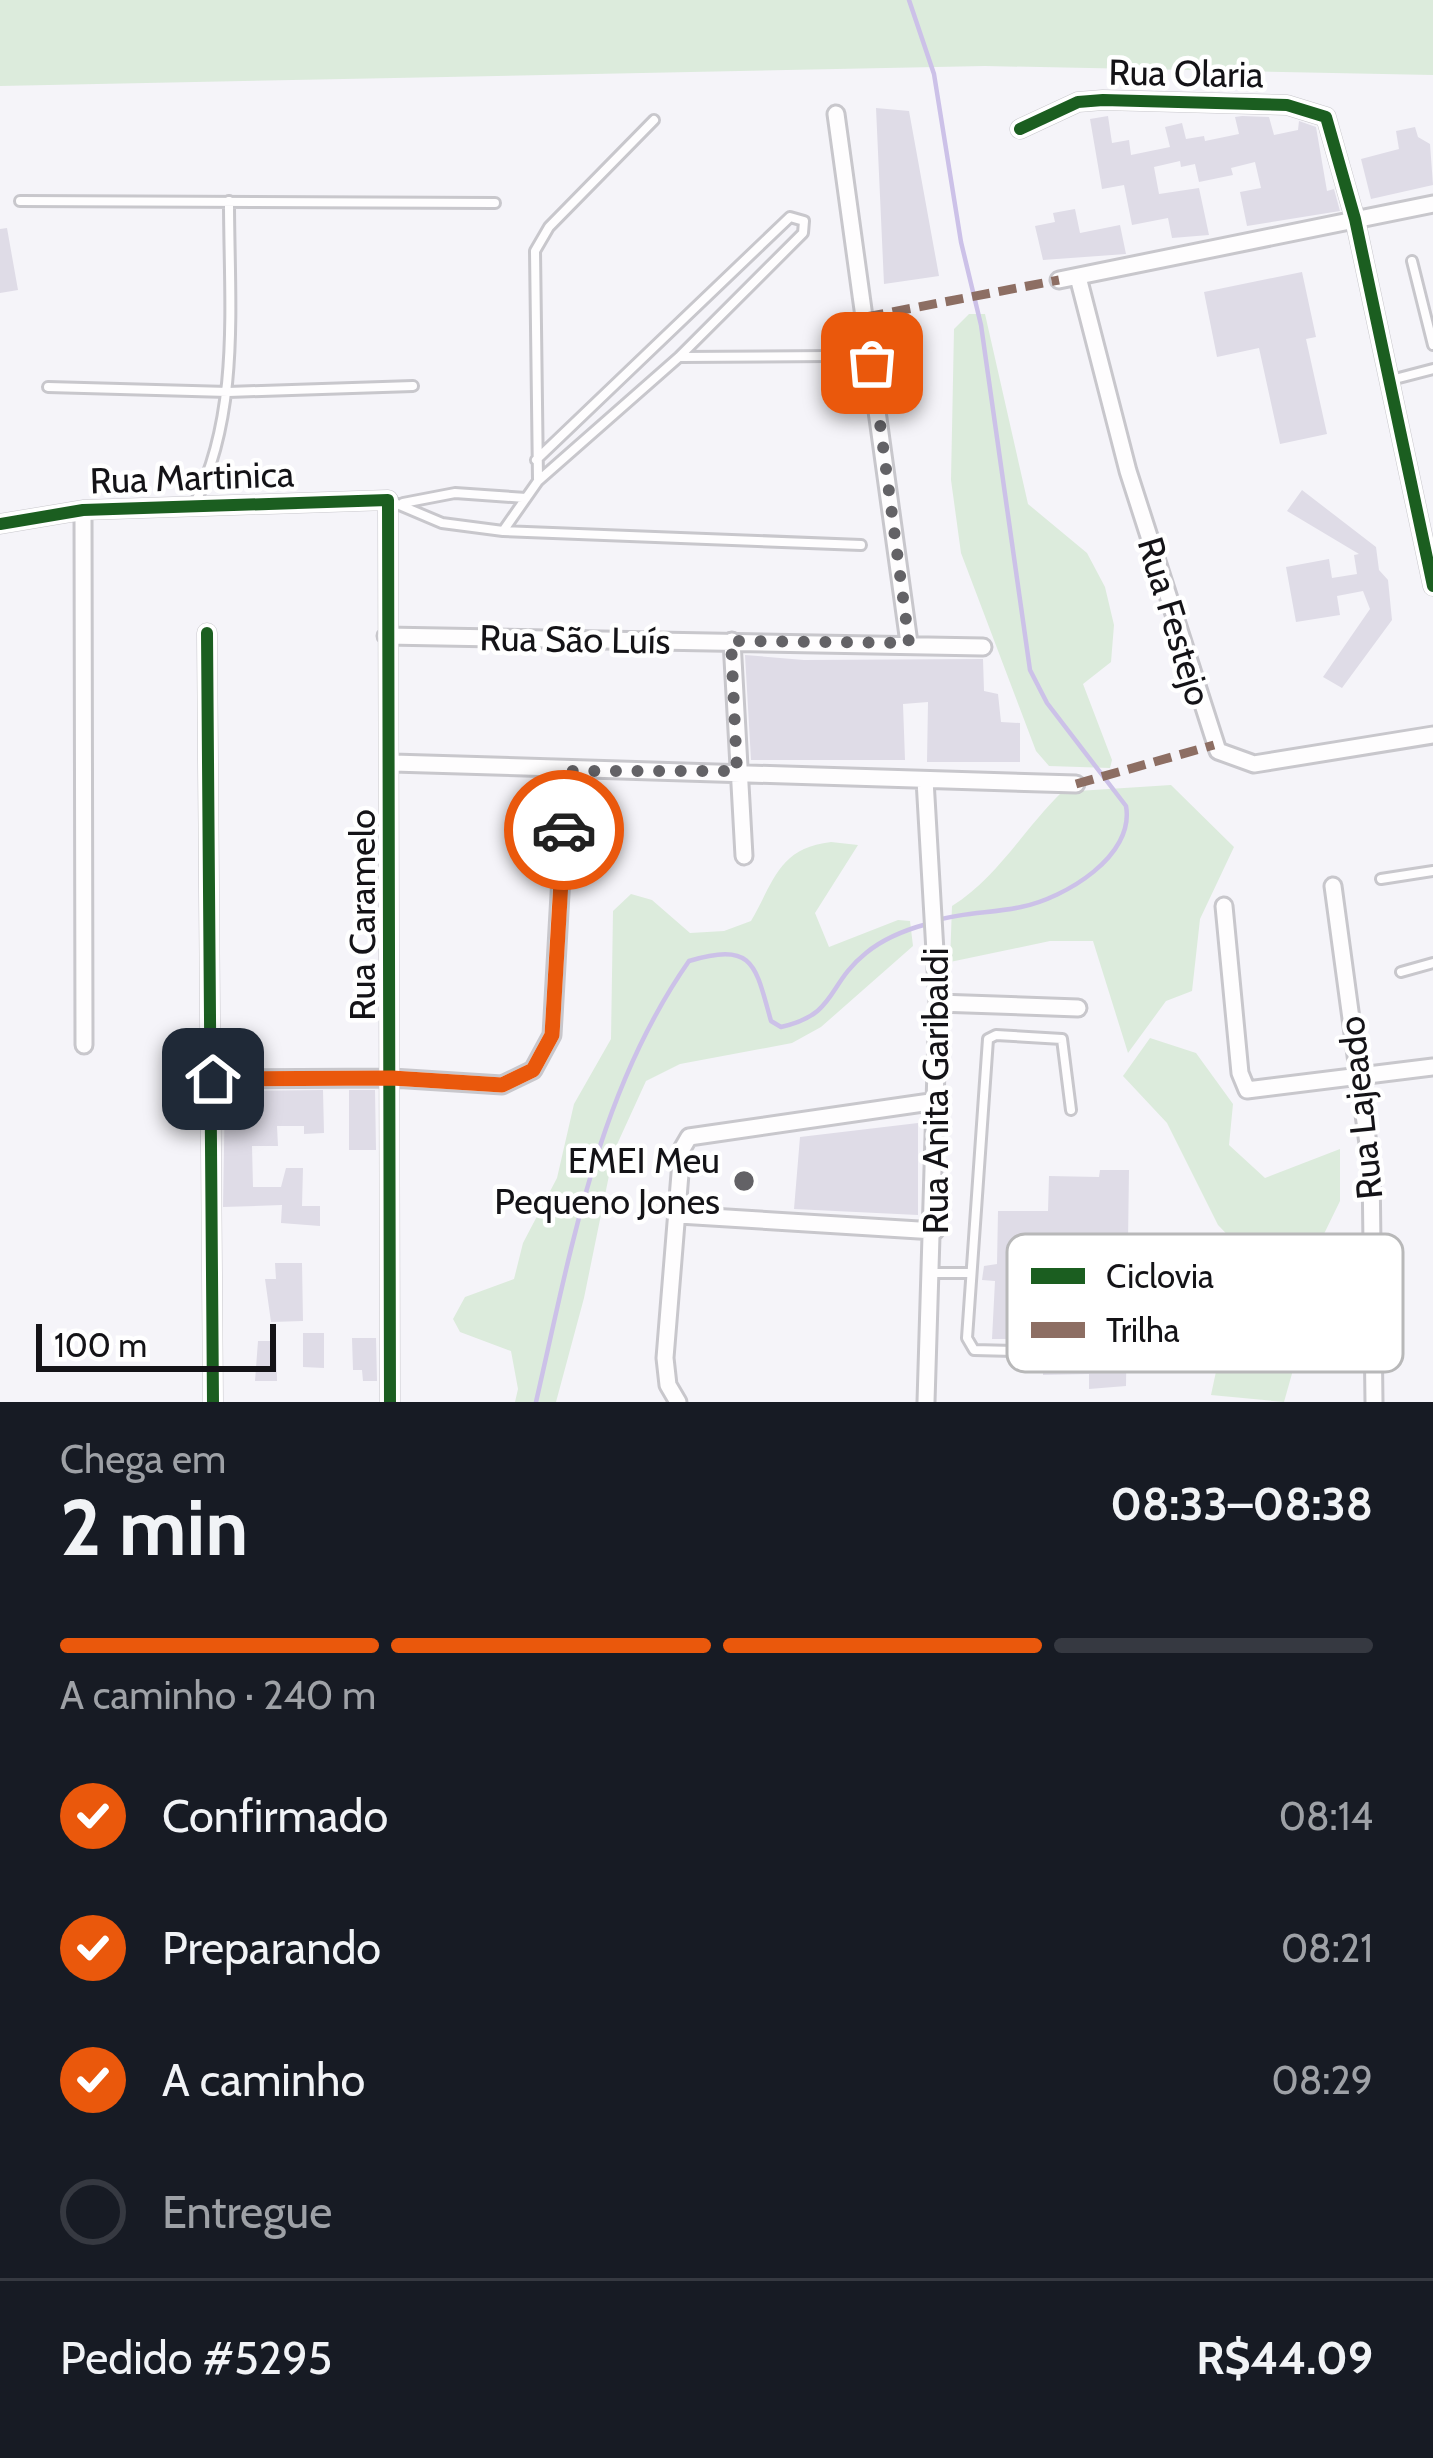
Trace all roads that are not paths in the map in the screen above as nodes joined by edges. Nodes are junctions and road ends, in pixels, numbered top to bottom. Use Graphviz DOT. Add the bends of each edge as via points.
graph roads {
  1 [pos="836,113"];
  2 [pos="654,120"];
  3 [pos="1020,129"];
  4 [pos="20,201"];
  5 [pos="230,201"];
  6 [pos="495,203"];
  7 [pos="1433,204"];
  8 [pos="1355,219"];
  9 [pos="1412,261"];
  10 [pos="1078,277"];
  11 [pos="1059,280"];
  12 [pos="1433,345"];
  13 [pos="832,356"];
  14 [pos="680,357"];
  15 [pos="1433,369"];
  16 [pos="1390,380"];
  17 [pos="48,386"];
  18 [pos="412,386"];
  19 [pos="228,392"];
  20 [pos="536,460"];
  21 [pos="538,481"];
  22 [pos="526,498"];
  23 [pos="394,502"];
  24 [pos="194,505"];
  25 [pos="82,509"];
  26 [pos="0,524"];
  27 [pos="503,531"];
  28 [pos="861,545"];
  29 [pos="1433,586"];
  30 [pos="208,633"];
  31 [pos="386,637"];
  32 [pos="731,641"];
  33 [pos="909,643"];
  34 [pos="983,647"];
  35 [pos="1433,735"];
  36 [pos="393,763"];
  37 [pos="567,771"];
  38 [pos="737,771"];
  39 [pos="925,780"];
  40 [pos="1076,784"];
  41 [pos="745,856"];
  42 [pos="1433,871"];
  43 [pos="1381,879"];
  44 [pos="1333,886"];
  45 [pos="1224,906"];
  46 [pos="1433,963"];
  47 [pos="1401,972"];
  48 [pos="938,1003"];
  49 [pos="1078,1008"];
  50 [pos="84,1045"];
  51 [pos="1433,1066"];
  52 [pos="392,1078"];
  53 [pos="213,1079"];
  54 [pos="1359,1080"];
  55 [pos="937,1101"];
  56 [pos="1071,1109"];
  57 [pos="679,1215"];
  58 [pos="935,1231"];
  59 [pos="1372,1234"];
  60 [pos="933,1273"];
  61 [pos="971,1274"];
  62 [pos="1007,1351"];
  63 [pos="1374,1372"];
  64 [pos="213,1402"];
  65 [pos="390,1402"];
  66 [pos="678,1402"];
  67 [pos="926,1402"];
  68 [pos="1375,1402"];
  1 -- 33 [label="street"];
  2 -- 20 [label="lane" via="549,227 536,251"];
  3 -- 8 [label="street, Rua Olaria" via="1078,102 1102,100 1321,111"];
  4 -- 5 [label="lane"];
  5 -- 6 [label="lane"];
  5 -- 19 [label="lane"];
  7 -- 8 [label="street"];
  8 -- 10 [label="street"];
  8 -- 16 [label="street"];
  9 -- 12 [label="lane"];
  10 -- 11 [label="street"];
  10 -- 35 [label="street, Rua Festejo" via="1114,427 1218,752 1254,764"];
  13 -- 14 [label="lane"];
  14 -- 20 [label="lane" via="803,233 800,218 790,218"];
  14 -- 21 [label="lane"];
  15 -- 16 [label="lane"];
  16 -- 29 [label="street"];
  17 -- 19 [label="lane"];
  18 -- 19 [label="lane"];
  19 -- 24 [label="lane" via="210,473"];
  20 -- 21 [label="lane"];
  21 -- 22 [label="lane"];
  22 -- 23 [label="lane" via="454,493"];
  22 -- 27 [label="lane"];
  23 -- 24 [label="street, Rua Martinica"];
  23 -- 27 [label="lane" via="442,523"];
  23 -- 31 [label="street, Rua Caramelo"];
  24 -- 25 [label="street, Rua Martinica"];
  25 -- 26 [label="street, Rua Martinica"];
  25 -- 50 [label="street"];
  27 -- 28 [label="lane"];
  30 -- 53 [label="street"];
  31 -- 32 [label="street, Rua São Luís"];
  31 -- 36 [label="street, Rua Caramelo"];
  32 -- 33 [label="street, Rua São Luís"];
  32 -- 38 [label="street"];
  33 -- 34 [label="street, Rua São Luís"];
  36 -- 37 [label="street"];
  36 -- 52 [label="street, Rua Caramelo"];
  37 -- 38 [label="street"];
  37 -- 52 [label="street" via="552,1035 533,1070 502,1085"];
  38 -- 39 [label="street"];
  38 -- 41 [label="street"];
  39 -- 40 [label="street"];
  39 -- 48 [label="street, Rua Anita Garibaldi"];
  42 -- 43 [label="lane"];
  44 -- 54 [label="street, Rua Lajeado"];
  45 -- 54 [label="street" via="1242,1084 1253,1091"];
  46 -- 47 [label="lane"];
  48 -- 49 [label="street"];
  48 -- 55 [label="street, Rua Anita Garibaldi"];
  51 -- 54 [label="street"];
  52 -- 53 [label="street"];
  52 -- 65 [label="street, Rua Caramelo"];
  53 -- 64 [label="street"];
  54 -- 59 [label="street, Rua Lajeado"];
  55 -- 57 [label="street" via="694,1133 682,1149"];
  55 -- 58 [label="street, Rua Anita Garibaldi"];
  56 -- 61 [label="lane" via="1062,1039 988,1039"];
  57 -- 58 [label="street"];
  57 -- 66 [label="street" via="665,1358"];
  58 -- 60 [label="street, Rua Anita Garibaldi"];
  60 -- 61 [label="lane"];
  60 -- 67 [label="street, Rua Anita Garibaldi"];
  61 -- 62 [label="lane" via="970,1345"];
  63 -- 68 [label="street, Rua Lajeado"];
}
